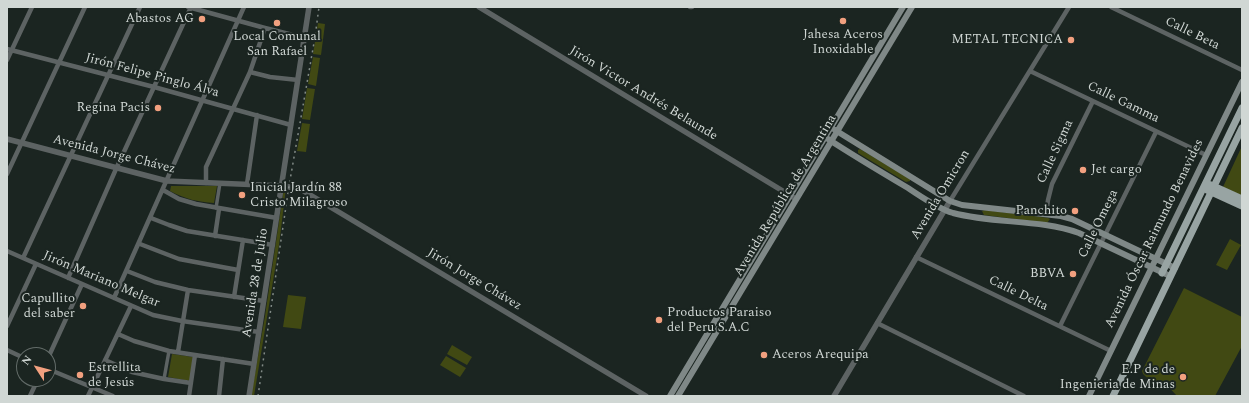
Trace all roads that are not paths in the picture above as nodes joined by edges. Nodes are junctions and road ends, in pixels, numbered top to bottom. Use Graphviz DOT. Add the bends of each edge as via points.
graph roads {
  1 [pos="32,7"];
  2 [pos="85,7"];
  3 [pos="140,7"];
  4 [pos="190,7"];
  5 [pos="244,7"];
  6 [pos="309,7"];
  7 [pos="479,7"];
  8 [pos="903,7"];
  9 [pos="912,7"];
  10 [pos="1069,7"];
  11 [pos="1111,7"];
  12 [pos="238,20"];
  13 [pos="265,28"];
  14 [pos="305,38"];
  15 [pos="884,38"];
  16 [pos="891,42"];
  17 [pos="9,49"];
  18 [pos="7,60"];
  19 [pos="59,62"];
  20 [pos="1030,70"];
  21 [pos="1242,70"];
  22 [pos="250,72"];
  23 [pos="108,75"];
  24 [pos="298,80"];
  25 [pos="1242,82"];
  26 [pos="154,87"];
  27 [pos="203,100"];
  28 [pos="1093,101"];
  29 [pos="1242,108"];
  30 [pos="233,109"];
  31 [pos="257,115"];
  32 [pos="291,125"];
  33 [pos="831,127"];
  34 [pos="1242,128"];
  35 [pos="837,131"];
  36 [pos="1156,132"];
  37 [pos="825,138"];
  38 [pos="7,139"];
  39 [pos="21,142"];
  40 [pos="831,142"];
  41 [pos="859,145"];
  42 [pos="853,155"];
  43 [pos="1206,155"];
  44 [pos="70,156"];
  45 [pos="116,168"];
  46 [pos="7,174"];
  47 [pos="167,182"];
  48 [pos="206,183"];
  49 [pos="220,183"];
  50 [pos="248,184"];
  51 [pos="1205,185"];
  52 [pos="282,186"];
  53 [pos="289,186"];
  54 [pos="1213,189"];
  55 [pos="163,190"];
  56 [pos="934,192"];
  57 [pos="790,195"];
  58 [pos="796,199"];
  59 [pos="1242,199"];
  60 [pos="929,201"];
  61 [pos="950,201"];
  62 [pos="1242,206"];
  63 [pos="980,207"];
  64 [pos="218,208"];
  65 [pos="945,210"];
  66 [pos="1046,214"];
  67 [pos="979,217"];
  68 [pos="151,218"];
  69 [pos="277,218"];
  70 [pos="1106,234"];
  71 [pos="215,236"];
  72 [pos="243,240"];
  73 [pos="140,244"];
  74 [pos="1101,244"];
  75 [pos="273,245"];
  76 [pos="7,251"];
  77 [pos="916,257"];
  78 [pos="23,258"];
  79 [pos="1156,259"];
  80 [pos="36,264"];
  81 [pos="1167,264"];
  82 [pos="1152,268"];
  83 [pos="1175,268"];
  84 [pos="238,270"];
  85 [pos="127,271"];
  86 [pos="1162,273"];
  87 [pos="1170,276"];
  88 [pos="68,278"];
  89 [pos="82,284"];
  90 [pos="188,290"];
  91 [pos="234,297"];
  92 [pos="729,297"];
  93 [pos="114,298"];
  94 [pos="735,301"];
  95 [pos="264,302"];
  96 [pos="131,306"];
  97 [pos="182,321"];
  98 [pos="877,323"];
  99 [pos="7,326"];
  100 [pos="1060,326"];
  101 [pos="259,332"];
  102 [pos="118,334"];
  103 [pos="53,347"];
  104 [pos="169,351"];
  105 [pos="1111,351"];
  106 [pos="178,352"];
  107 [pos="195,355"];
  108 [pos="223,359"];
  109 [pos="105,360"];
  110 [pos="254,364"];
  111 [pos="56,372"];
  112 [pos="164,379"];
  113 [pos="191,383"];
  114 [pos="92,387"];
  115 [pos="1116,395"];
  116 [pos="88,396"];
  117 [pos="113,396"];
  118 [pos="189,396"];
  119 [pos="219,396"];
  120 [pos="250,396"];
  121 [pos="646,396"];
  122 [pos="670,396"];
  123 [pos="678,396"];
  124 [pos="834,396"];
  125 [pos="1024,396"];
  126 [pos="1089,396"];
  1 -- 17 [label="street"];
  2 -- 19 [label="street"];
  3 -- 23 [label="street"];
  4 -- 12 [label="street"];
  4 -- 26 [label="street"];
  5 -- 12 [label="street"];
  6 -- 14 [label="street, Avenida 28 de Julio"];
  7 -- 57 [label="street, Jirón Victor Andrés Belaunde"];
  8 -- 15 [label="main road, Avenida República de Argentina"];
  9 -- 16 [label="main road, Avenida República de Argentina"];
  10 -- 20 [label="street, Avenida Omicron"];
  11 -- 21 [label="street, Calle Beta"];
  12 -- 13 [label="street"];
  12 -- 27 [label="street"];
  13 -- 14 [label="street"];
  13 -- 22 [label="street"];
  14 -- 24 [label="street, Avenida 28 de Julio"];
  15 -- 16 [label="main road"];
  15 -- 33 [label="main road, Avenida República de Argentina"];
  16 -- 35 [label="main road, Avenida República de Argentina"];
  17 -- 18 [label="street"];
  17 -- 19 [label="street, Jirón Felipe Pinglo Álva"];
  19 -- 23 [label="street, Jirón Felipe Pinglo Álva"];
  19 -- 39 [label="street"];
  20 -- 28 [label="street, Calle Gamma"];
  20 -- 61 [label="street, Avenida Omicron"];
  22 -- 24 [label="street"];
  22 -- 30 [label="street"];
  23 -- 26 [label="street, Jirón Felipe Pinglo Álva"];
  23 -- 44 [label="street"];
  24 -- 32 [label="street, Avenida 28 de Julio"];
  25 -- 43 [label="main road, Avenida Óscar Raimundo Benavides"];
  26 -- 27 [label="street, Jirón Felipe Pinglo Álva"];
  26 -- 45 [label="street"];
  27 -- 30 [label="street, Jirón Felipe Pinglo Álva"];
  27 -- 47 [label="street"];
  28 -- 36 [label="street, Calle Gamma"];
  28 -- 66 [label="street, Calle Sigma" via="1052,184"];
  29 -- 51 [label="main road, Avenida Óscar Raimundo Benavides"];
  30 -- 31 [label="street, Jirón Felipe Pinglo Álva"];
  30 -- 48 [label="street" via="206,168"];
  31 -- 32 [label="street, Jirón Felipe Pinglo Álva"];
  31 -- 50 [label="street"];
  32 -- 52 [label="street, Avenida 28 de Julio"];
  33 -- 35 [label="main road"];
  33 -- 37 [label="main road, Avenida República de Argentina"];
  34 -- 54 [label="main road"];
  35 -- 40 [label="main road, Avenida República de Argentina"];
  35 -- 41 [label="main road"];
  36 -- 43 [label="street, Calle Gamma"];
  36 -- 70 [label="street, Calle Omega"];
  37 -- 40 [label="main road"];
  37 -- 57 [label="main road, Avenida República de Argentina"];
  38 -- 39 [label="street, Avenida Jorge Chávez"];
  39 -- 44 [label="street, Avenida Jorge Chávez"];
  39 -- 46 [label="street"];
  40 -- 42 [label="main road"];
  40 -- 58 [label="main road, Avenida República de Argentina"];
  41 -- 42 [label="main road"];
  41 -- 56 [label="main road"];
  42 -- 60 [label="main road"];
  43 -- 79 [label="main road, Avenida Óscar Raimundo Benavides"];
  44 -- 45 [label="street, Avenida Jorge Chávez"];
  44 -- 78 [label="street"];
  45 -- 47 [label="street, Avenida Jorge Chávez"];
  45 -- 88 [label="street"];
  47 -- 48 [label="street, Avenida Jorge Chávez"];
  47 -- 55 [label="street"];
  48 -- 49 [label="street, Avenida Jorge Chávez"];
  49 -- 50 [label="street, Avenida Jorge Chávez"];
  49 -- 64 [label="street"];
  50 -- 52 [label="street, Avenida Jorge Chávez"];
  51 -- 54 [label="main road"];
  51 -- 81 [label="main road, Avenida Óscar Raimundo Benavides"];
  52 -- 53 [label="street, Avenida Jorge Chávez"];
  52 -- 69 [label="street, Avenida 28 de Julio"];
  53 -- 121 [label="street, Jirón Jorge Chávez" via="312,194"];
  54 -- 59 [label="main road"];
  54 -- 62 [label="main road"];
  54 -- 83 [label="main road"];
  55 -- 64 [label="street" via="185,201"];
  55 -- 68 [label="street"];
  56 -- 60 [label="main road"];
  56 -- 61 [label="main road"];
  57 -- 58 [label="street, Jirón Victor Andrés Belaunde"];
  57 -- 92 [label="main road, Avenida República de Argentina"];
  58 -- 94 [label="main road, Avenida República de Argentina"];
  60 -- 65 [label="main road"];
  61 -- 63 [label="main road"];
  61 -- 65 [label="street, Avenida Omicron"];
  63 -- 66 [label="main road"];
  63 -- 67 [label="main road"];
  64 -- 69 [label="street"];
  64 -- 71 [label="street"];
  65 -- 67 [label="main road"];
  65 -- 77 [label="street, Avenida Omicron"];
  66 -- 70 [label="main road" via="1072,219"];
  67 -- 74 [label="main road" via="1057,227 1079,233"];
  68 -- 71 [label="street" via="178,229"];
  68 -- 73 [label="street"];
  69 -- 75 [label="street, Avenida 28 de Julio"];
  70 -- 74 [label="street, Calle Omega"];
  70 -- 79 [label="main road"];
  71 -- 72 [label="street"];
  72 -- 75 [label="street"];
  72 -- 84 [label="street"];
  73 -- 84 [label="street" via="179,259"];
  73 -- 85 [label="street"];
  74 -- 82 [label="main road"];
  74 -- 100 [label="street, Calle Omega"];
  75 -- 95 [label="street, Avenida 28 de Julio"];
  76 -- 78 [label="street, Jirón Mariano Melgar"];
  77 -- 98 [label="street, Avenida Omicron"];
  77 -- 100 [label="street, Calle Delta"];
  78 -- 80 [label="street, Jirón Mariano Melgar"];
  79 -- 81 [label="main road"];
  79 -- 82 [label="main road, Avenida Óscar Raimundo Benavides"];
  80 -- 88 [label="street, Jirón Mariano Melgar"];
  80 -- 99 [label="street"];
  81 -- 83 [label="main road"];
  81 -- 86 [label="main road, Avenida Óscar Raimundo Benavides"];
  82 -- 86 [label="main road"];
  82 -- 105 [label="main road, Avenida Óscar Raimundo Benavides"];
  83 -- 87 [label="main road"];
  84 -- 91 [label="street"];
  85 -- 90 [label="street" via="155,282"];
  85 -- 93 [label="street"];
  86 -- 87 [label="main road"];
  87 -- 115 [label="main road"];
  88 -- 89 [label="street, Jirón Mariano Melgar"];
  89 -- 93 [label="street, Jirón Mariano Melgar"];
  89 -- 103 [label="street"];
  90 -- 91 [label="street"];
  90 -- 97 [label="street"];
  91 -- 95 [label="street"];
  92 -- 94 [label="main road"];
  92 -- 122 [label="main road, Avenida República de Argentina"];
  93 -- 96 [label="street, Jirón Mariano Melgar"];
  94 -- 123 [label="main road, Avenida República de Argentina"];
  95 -- 101 [label="street, Avenida 28 de Julio"];
  96 -- 97 [label="street, Jirón Mariano Melgar" via="153,315"];
  96 -- 102 [label="street"];
  97 -- 101 [label="street, Jirón Mariano Melgar"];
  97 -- 106 [label="street"];
  98 -- 124 [label="street, Avenida Omicron"];
  98 -- 125 [label="street"];
  100 -- 105 [label="street, Calle Delta"];
  101 -- 110 [label="street, Avenida 28 de Julio"];
  102 -- 104 [label="street"];
  102 -- 109 [label="street"];
  104 -- 106 [label="street"];
  104 -- 112 [label="street"];
  105 -- 126 [label="main road, Avenida Óscar Raimundo Benavides"];
  106 -- 107 [label="street"];
  107 -- 108 [label="street"];
  107 -- 113 [label="street"];
  108 -- 110 [label="street"];
  108 -- 119 [label="street"];
  109 -- 112 [label="street" via="132,372"];
  109 -- 114 [label="street"];
  110 -- 120 [label="street, Avenida 28 de Julio"];
  111 -- 114 [label="street"];
  112 -- 113 [label="street"];
  113 -- 118 [label="street"];
  114 -- 116 [label="street"];
  114 -- 117 [label="street"];
}
